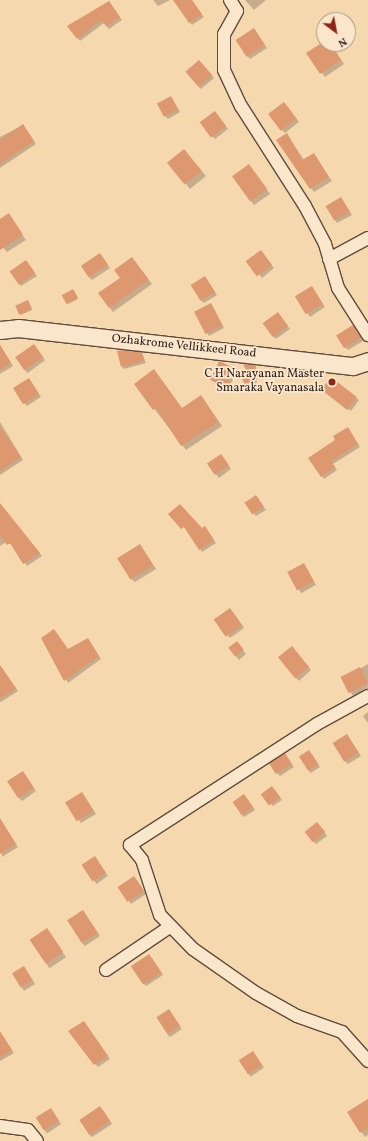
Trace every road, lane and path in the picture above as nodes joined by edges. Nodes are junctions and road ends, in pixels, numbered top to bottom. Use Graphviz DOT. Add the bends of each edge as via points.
graph roads {
  1 [pos="230,0"];
  2 [pos="368,238"];
  3 [pos="329,259"];
  4 [pos="0,330"];
  5 [pos="368,335"];
  6 [pos="368,361"];
  7 [pos="368,696"];
  8 [pos="171,926"];
  9 [pos="106,970"];
  10 [pos="368,1061"];
  11 [pos="0,1126"];
  12 [pos="37,1141"];
  1 -- 3 [label="street" via="237,11 224,34 224,70 241,106 305,206"];
  2 -- 3 [label="street"];
  3 -- 5 [label="street" via="338,288"];
  4 -- 6 [label="main road, Ozhakrome Vellikkeel Road" via="18,328 353,366"];
  7 -- 8 [label="street" via="317,724 130,845 142,860 160,915"];
  8 -- 9 [label="street"];
  8 -- 10 [label="street" via="193,949 256,993 297,1016 342,1032"];
  11 -- 12 [label="street" via="28,1130"];
}
